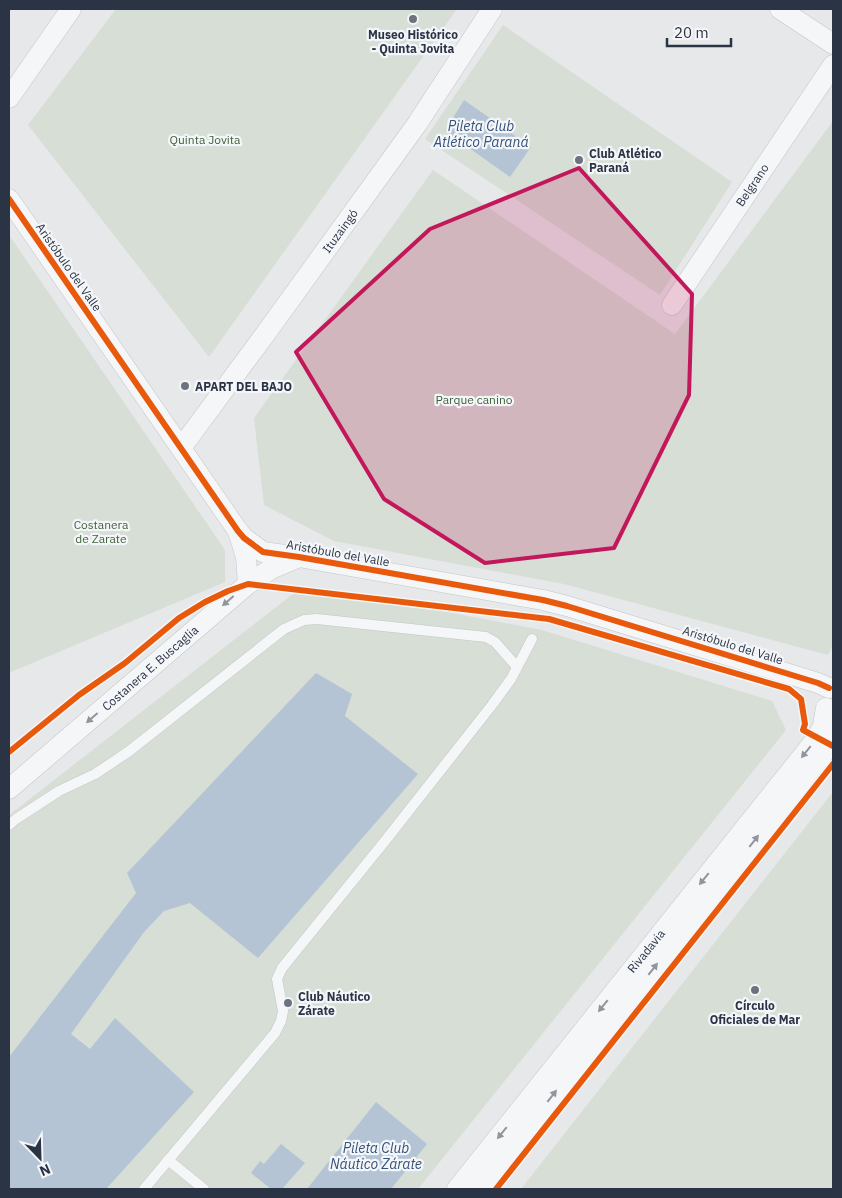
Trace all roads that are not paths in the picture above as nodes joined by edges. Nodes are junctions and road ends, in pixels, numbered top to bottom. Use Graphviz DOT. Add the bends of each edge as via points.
graph roads {
  1 [pos="71,9"];
  2 [pos="492,9"];
  3 [pos="780,9"];
  4 [pos="833,44"];
  5 [pos="833,65"];
  6 [pos="9,98"];
  7 [pos="9,199"];
  8 [pos="672,304"];
  9 [pos="181,448"];
  10 [pos="238,531"];
  11 [pos="299,556"];
  12 [pos="248,584"];
  13 [pos="532,639"];
  14 [pos="517,667"];
  15 [pos="831,686"];
  16 [pos="829,712"];
  17 [pos="833,741"];
  18 [pos="9,789"];
  19 [pos="9,825"];
  20 [pos="168,1160"];
  21 [pos="144,1189"];
  22 [pos="204,1189"];
  23 [pos="457,1189"];
  24 [pos="479,1189"];
  1 -- 6 [label="street"];
  2 -- 9 [label="street, Ituzaingó" via="417,124"];
  3 -- 4 [label="street"];
  5 -- 8 [label="street, Belgrano"];
  7 -- 9 [label="street, Aristóbulo del Valle"];
  9 -- 10 [label="street, Aristóbulo del Valle"];
  10 -- 11 [label="street, Aristóbulo del Valle" via="263,552"];
  10 -- 12 [label="street" via="246,557"];
  11 -- 12 [label="street, Costanera E. Buscaglia"];
  11 -- 15 [label="street, Aristóbulo del Valle" via="543,600"];
  12 -- 18 [label="street, Costanera E. Buscaglia, one-way"];
  13 -- 14 [label="lane"];
  14 -- 19 [label="lane" via="495,642 486,637 304,620 284,629 128,752"];
  14 -- 20 [label="lane" via="492,705 282,968 277,979 283,1010 275,1033"];
  15 -- 16 [label="street, Rivadavia" via="823,700"];
  16 -- 23 [label="street, Rivadavia, one-way" via="817,738"];
  24 -- 17 [label="street, Rivadavia, one-way"];
  20 -- 21 [label="lane"];
  20 -- 22 [label="lane"];
}
